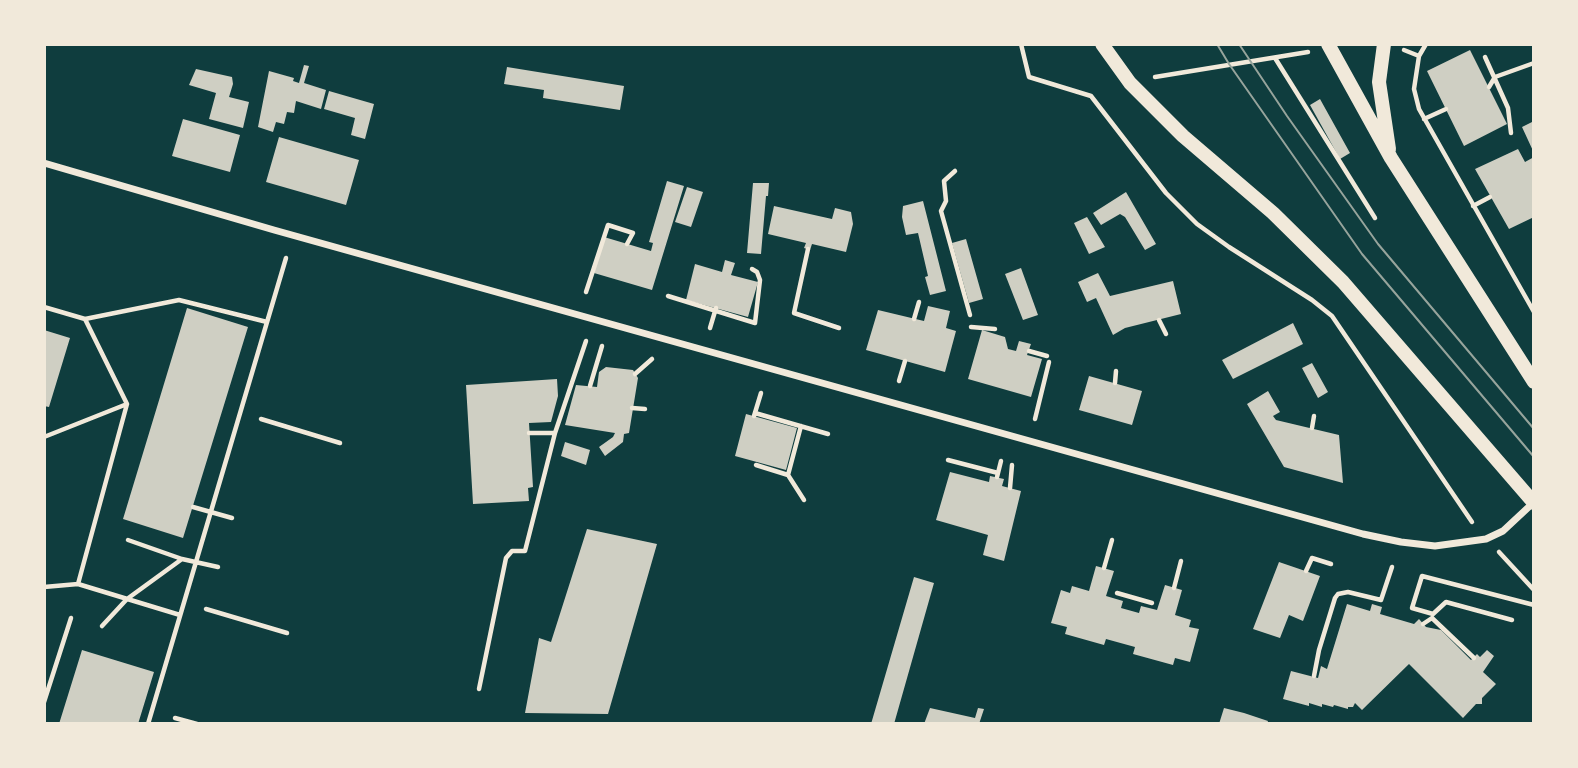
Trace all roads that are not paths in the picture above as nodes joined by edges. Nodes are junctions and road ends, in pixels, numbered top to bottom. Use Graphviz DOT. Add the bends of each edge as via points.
graph roads {
  1 [pos="1102,44"];
  2 [pos="1384,44"];
  3 [pos="1329,45"];
  4 [pos="1391,158"];
  5 [pos="44,163"];
  6 [pos="1534,382"];
  7 [pos="1534,503"];
  1 -- 7 [label="main road" via="1130,83 1183,136 1273,213 1343,282"];
  2 -- 4 [label="main road" via="1379,82"];
  3 -- 4 [label="main road"];
  4 -- 6 [label="main road"];
  5 -- 7 [label="street" via="1363,534 1435,546 1486,539 1503,531"];
}
